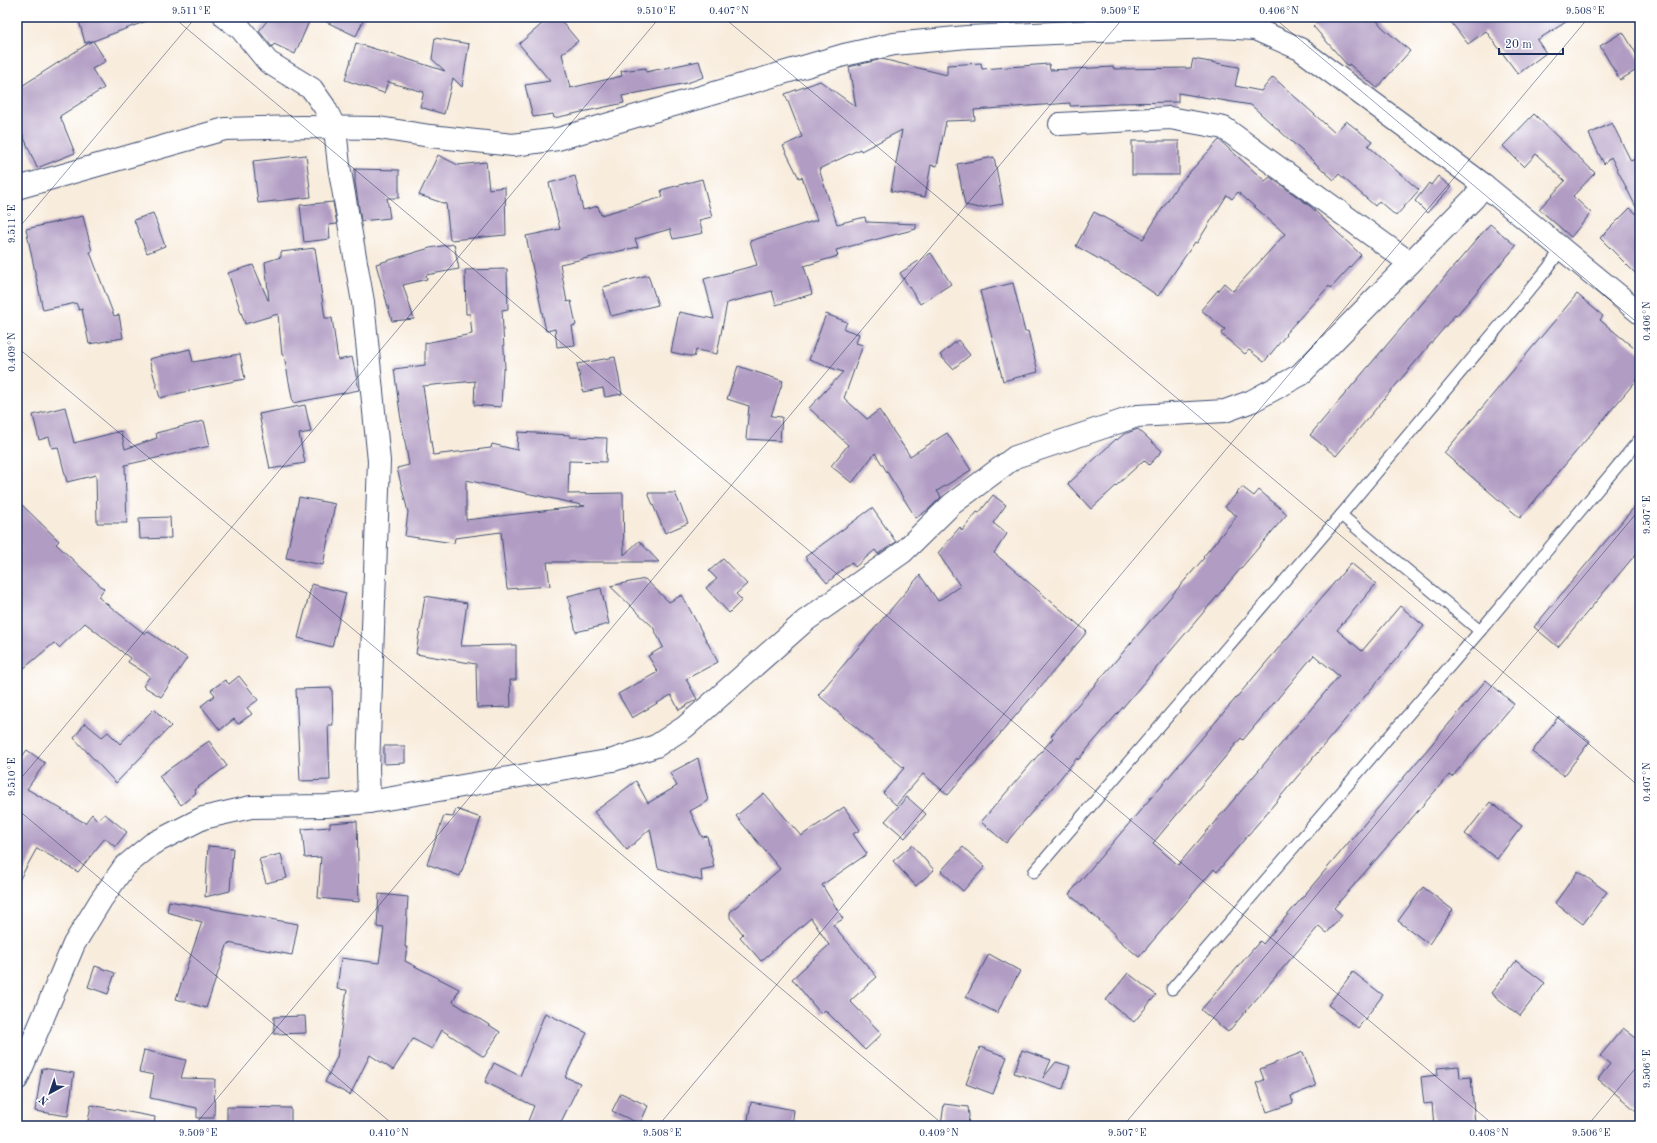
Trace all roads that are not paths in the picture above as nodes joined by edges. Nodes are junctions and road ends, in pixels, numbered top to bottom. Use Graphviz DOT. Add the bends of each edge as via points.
graph roads {
  1 [pos="225,17"];
  2 [pos="1060,124"];
  3 [pos="335,128"];
  4 [pos="1484,185"];
  5 [pos="17,188"];
  6 [pos="1561,249"];
  7 [pos="1410,263"];
  8 [pos="1640,313"];
  9 [pos="1640,439"];
  10 [pos="1341,515"];
  11 [pos="1480,630"];
  12 [pos="369,802"];
  13 [pos="1034,872"];
  14 [pos="1172,989"];
  15 [pos="19,1065"];
  1 -- 3 [label="street" via="241,29 268,62 312,89"];
  2 -- 7 [label="street" via="1170,118 1224,128"];
  3 -- 4 [label="street" via="379,128 513,145 558,139 844,55 894,44 1097,31 1218,27 1255,29 1300,49"];
  3 -- 5 [label="street" via="225,129"];
  3 -- 12 [label="street" via="362,302 379,461 368,767"];
  4 -- 6 [label="street"];
  4 -- 7 [label="street"];
  6 -- 8 [label="street"];
  6 -- 10 [label="lane" via="1548,268"];
  7 -- 12 [label="street" via="1300,375 1252,401 1225,412 1137,416 1015,457 952,504 903,552 805,621 685,727 656,746 613,760"];
  9 -- 11 [label="lane"];
  10 -- 11 [label="lane"];
  10 -- 13 [label="lane"];
  11 -- 14 [label="lane"];
  12 -- 15 [label="street" via="326,806 250,807 204,818 152,844 124,867 74,944"];
}
